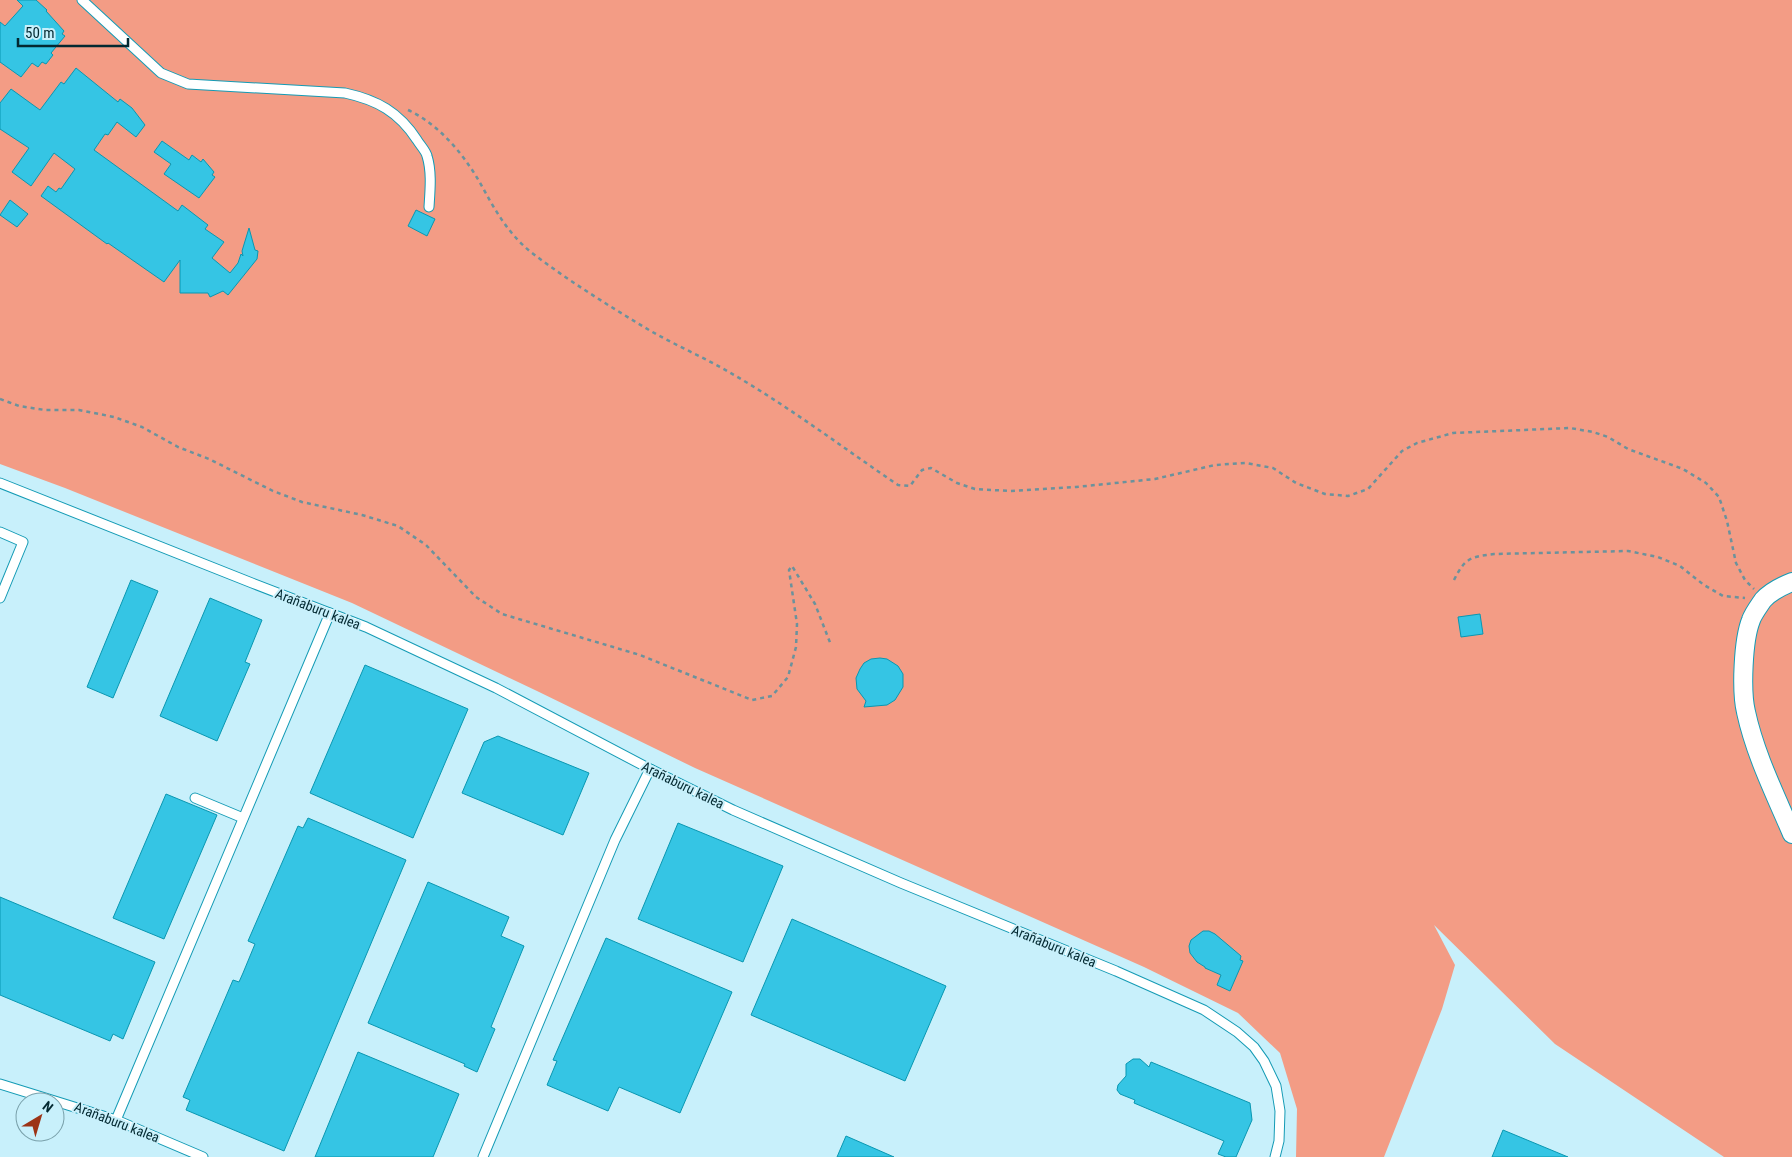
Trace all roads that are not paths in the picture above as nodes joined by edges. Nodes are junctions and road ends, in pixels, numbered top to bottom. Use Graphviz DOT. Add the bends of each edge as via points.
graph roads {
  1 [pos="82,0"];
  2 [pos="429,207"];
  3 [pos="0,483"];
  4 [pos="0,532"];
  5 [pos="1792,582"];
  6 [pos="0,598"];
  7 [pos="330,613"];
  8 [pos="650,769"];
  9 [pos="195,798"];
  10 [pos="243,818"];
  11 [pos="1792,834"];
  12 [pos="0,1084"];
  13 [pos="116,1120"];
  14 [pos="203,1157"];
  15 [pos="483,1157"];
  16 [pos="1275,1157"];
  1 -- 2 [label="lane" via="161,73 188,84 345,92 392,111 409,127 427,156"];
  3 -- 7 [label="lane, Arañaburu kalea"];
  4 -- 6 [label="lane" via="23,542"];
  5 -- 11 [label="street" via="1764,599 1751,620 1744,674 1745,710 1755,744"];
  7 -- 8 [label="lane, Arañaburu kalea" via="496,688"];
  7 -- 10 [label="lane"];
  8 -- 15 [label="lane" via="615,840"];
  8 -- 16 [label="lane, Arañaburu kalea" via="733,810 1204,1010 1237,1032 1264,1061 1276,1086 1280,1111"];
  9 -- 10 [label="lane"];
  10 -- 13 [label="lane"];
  12 -- 13 [label="lane, Arañaburu kalea"];
  13 -- 14 [label="lane, Arañaburu kalea"];
}
